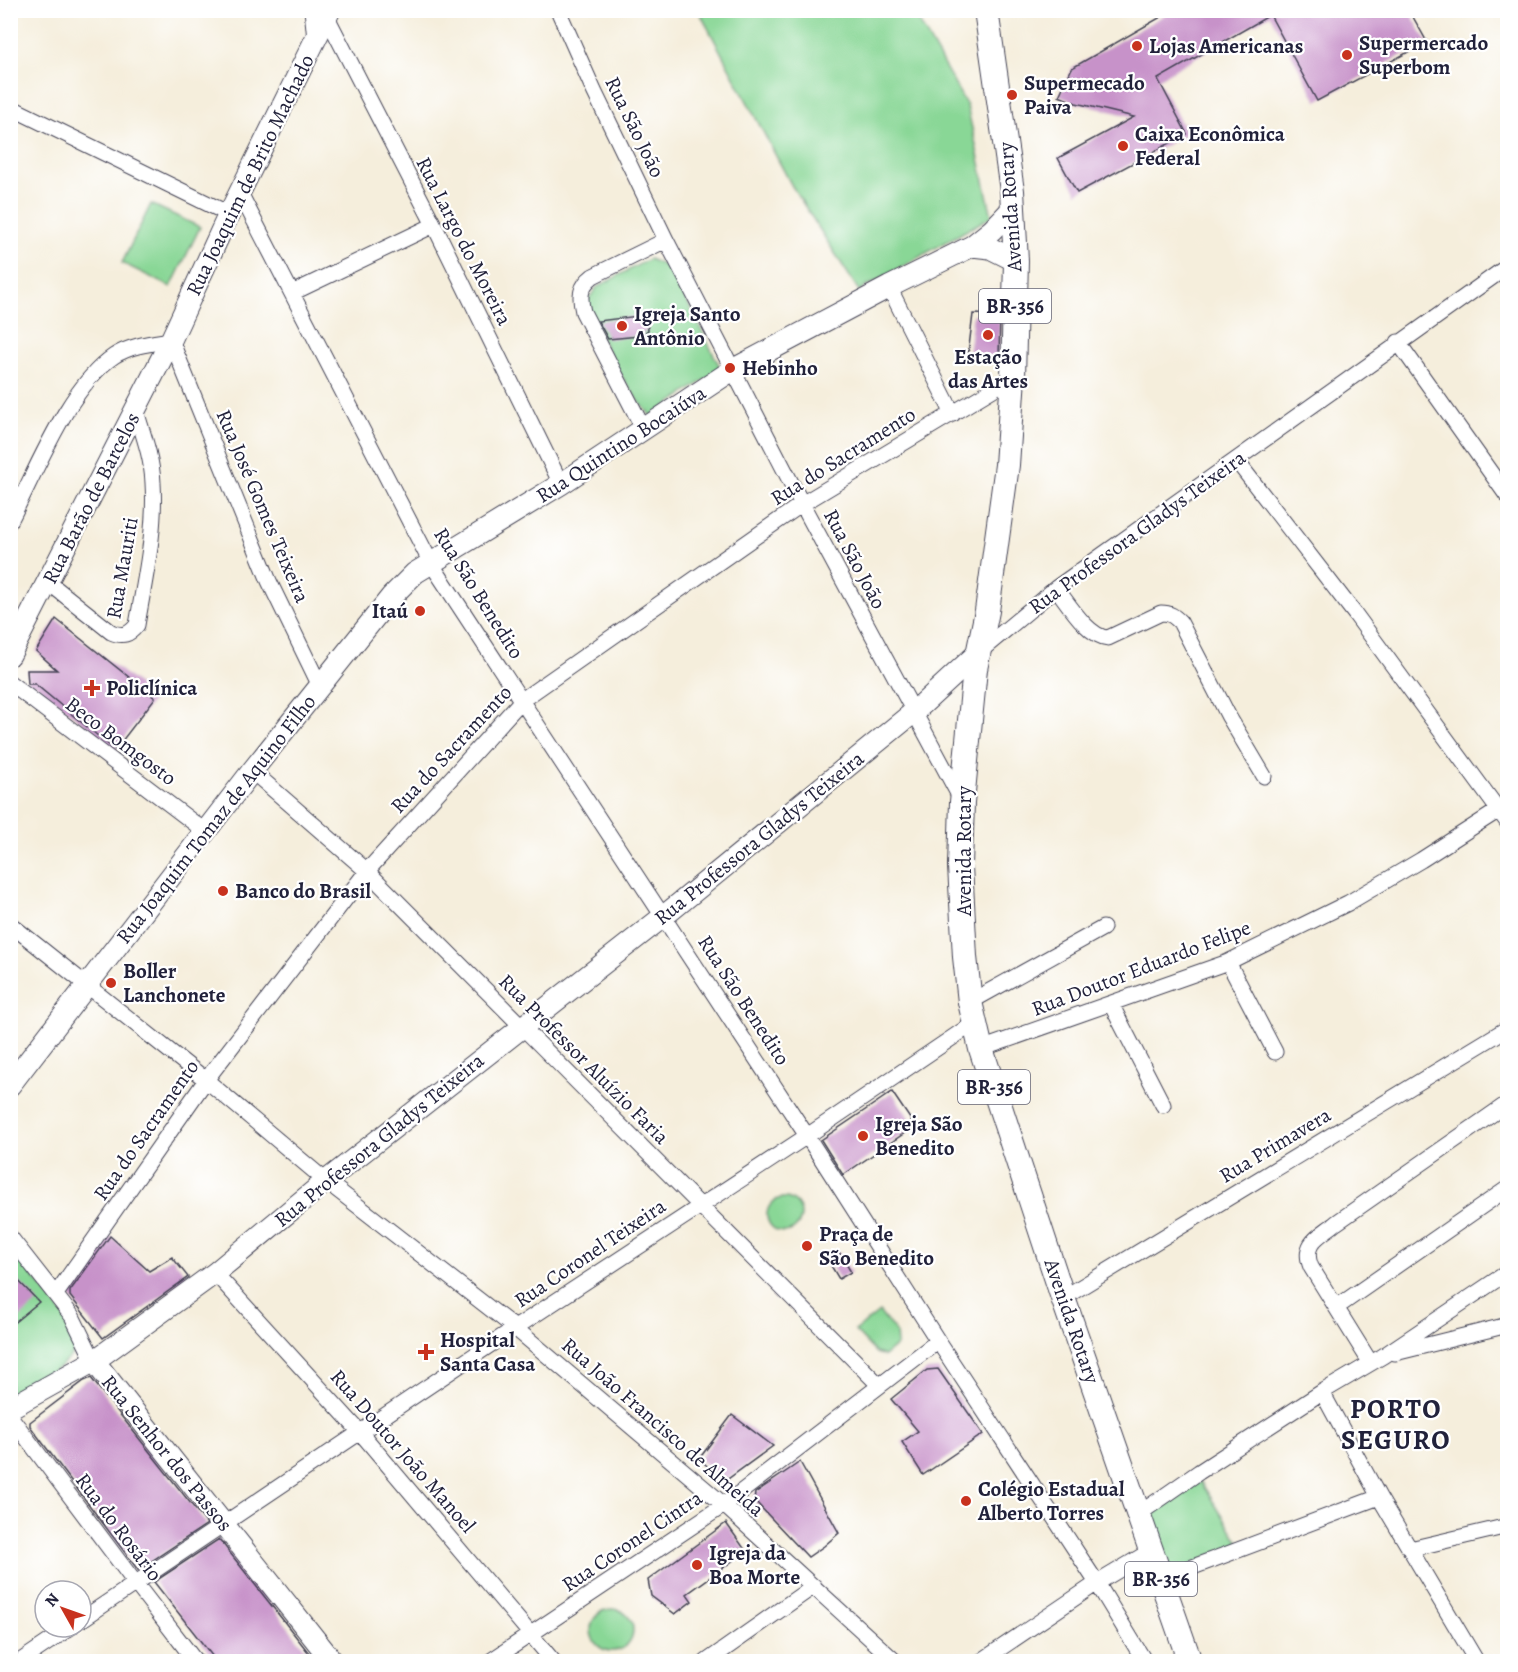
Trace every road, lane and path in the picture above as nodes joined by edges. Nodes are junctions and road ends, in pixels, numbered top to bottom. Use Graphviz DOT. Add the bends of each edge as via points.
graph roads {
  1 [pos="558,10"];
  2 [pos="986,10"];
  3 [pos="323,13"];
  4 [pos="10,107"];
  5 [pos="240,193"];
  6 [pos="1013,208"];
  7 [pos="229,214"];
  8 [pos="434,225"];
  9 [pos="666,240"];
  10 [pos="972,246"];
  11 [pos="1016,261"];
  12 [pos="1508,266"];
  13 [pos="889,287"];
  14 [pos="292,293"];
  15 [pos="171,340"];
  16 [pos="1398,342"];
  17 [pos="734,369"];
  18 [pos="1013,377"];
  19 [pos="136,411"];
  20 [pos="953,414"];
  21 [pos="644,430"];
  22 [pos="1236,460"];
  23 [pos="561,484"];
  24 [pos="1508,497"];
  25 [pos="802,504"];
  26 [pos="10,522"];
  27 [pos="431,563"];
  28 [pos="48,582"];
  29 [pos="1056,588"];
  30 [pos="978,653"];
  31 [pos="10,655"];
  32 [pos="10,683"];
  33 [pos="320,686"];
  34 [pos="522,700"];
  35 [pos="914,712"];
  36 [pos="252,771"];
  37 [pos="1264,776"];
  38 [pos="962,802"];
  39 [pos="1503,816"];
  40 [pos="206,832"];
  41 [pos="367,871"];
  42 [pos="664,916"];
  43 [pos="10,924"];
  44 [pos="1103,928"];
  45 [pos="1228,962"];
  46 [pos="87,986"];
  47 [pos="1111,1004"];
  48 [pos="972,1013"];
  49 [pos="521,1026"];
  50 [pos="1508,1028"];
  51 [pos="981,1049"];
  52 [pos="1275,1052"];
  53 [pos="206,1080"];
  54 [pos="10,1085"];
  55 [pos="1508,1103"];
  56 [pos="1163,1105"];
  57 [pos="807,1136"];
  58 [pos="326,1181"];
  59 [pos="1508,1188"];
  60 [pos="700,1205"];
  61 [pos="10,1237"];
  62 [pos="1508,1272"];
  63 [pos="215,1274"];
  64 [pos="56,1294"];
  65 [pos="1064,1298"];
  66 [pos="1337,1307"];
  67 [pos="1508,1325"];
  68 [pos="515,1328"];
  69 [pos="938,1341"];
  70 [pos="1377,1359"];
  71 [pos="94,1361"];
  72 [pos="879,1385"];
  73 [pos="1322,1392"];
  74 [pos="10,1408"];
  75 [pos="10,1416"];
  76 [pos="360,1432"];
  77 [pos="1379,1497"];
  78 [pos="724,1505"];
  79 [pos="1140,1513"];
  80 [pos="224,1524"];
  81 [pos="1508,1526"];
  82 [pos="1410,1549"];
  83 [pos="1152,1550"];
  84 [pos="1161,1579"];
  85 [pos="1097,1583"];
  86 [pos="136,1584"];
  87 [pos="814,1586"];
  88 [pos="93,1612"];
  89 [pos="531,1633"];
  90 [pos="53,1639"];
  91 [pos="19,1662"];
  92 [pos="196,1662"];
  93 [pos="333,1662"];
  94 [pos="489,1662"];
  95 [pos="554,1662"];
  96 [pos="706,1662"];
  97 [pos="896,1662"];
  98 [pos="980,1662"];
  99 [pos="1145,1662"];
  100 [pos="1190,1662"];
  101 [pos="1477,1662"];
  1 -- 9 [label="street, Rua São João"];
  2 -- 6 [label="main road, Avenida Rotary / BR-356"];
  3 -- 5 [label="main road, Rua Joaquim de Brito Machado" via="315,39"];
  3 -- 8 [label="street, Rua Largo do Moreira"];
  4 -- 7 [label="street"];
  5 -- 7 [label="main road, Rua Joaquim de Brito Machado"];
  5 -- 14 [label="street, Rua São Benedito"];
  6 -- 10 [label="main road, Rua Quintino Bocaiúva"];
  6 -- 11 [label="main road, Avenida Rotary / BR-356"];
  7 -- 15 [label="main road, Rua Joaquim de Brito Machado"];
  8 -- 14 [label="street"];
  8 -- 23 [label="street, Rua Largo do Moreira"];
  9 -- 17 [label="street, Rua São João"];
  9 -- 21 [label="street" via="593,276 581,290 583,312"];
  10 -- 11 [label="main road" via="990,248"];
  10 -- 13 [label="main road, Rua Quintino Bocaiúva"];
  11 -- 18 [label="main road, Avenida Rotary / BR-356"];
  12 -- 16 [label="street, Rua Professora Gladys Teixeira"];
  13 -- 17 [label="main road, Rua Quintino Bocaiúva"];
  13 -- 20 [label="street"];
  14 -- 27 [label="street, Rua São Benedito"];
  15 -- 19 [label="main road, Rua Barão de Barcelos"];
  15 -- 26 [label="street" via="138,346 115,356 89,379 68,406"];
  15 -- 33 [label="street, Rua José Gomes Teixeira" via="269,580"];
  16 -- 22 [label="street, Rua Professora Gladys Teixeira"];
  16 -- 24 [label="street"];
  17 -- 21 [label="main road, Rua Quintino Bocaiúva"];
  17 -- 25 [label="street, Rua São João"];
  18 -- 20 [label="street, Rua do Sacramento"];
  18 -- 30 [label="main road, Avenida Rotary / BR-356" via="1007,465"];
  19 -- 28 [label="main road, Rua Barão de Barcelos"];
  19 -- 28 [label="street, Rua Mauriti" via="146,442 154,506 137,625 127,635 111,632"];
  20 -- 25 [label="street, Rua do Sacramento"];
  21 -- 23 [label="main road, Rua Quintino Bocaiúva"];
  22 -- 29 [label="street, Rua Professora Gladys Teixeira"];
  22 -- 39 [label="street"];
  23 -- 27 [label="main road, Rua Quintino Bocaiúva"];
  25 -- 34 [label="street, Rua do Sacramento"];
  25 -- 35 [label="street, Rua São João"];
  27 -- 33 [label="main road, Rua Joaquim Tomaz de Aquino Filho" via="391,597"];
  27 -- 34 [label="street, Rua São Benedito"];
  28 -- 31 [label="main road, Rua Barão de Barcelos"];
  29 -- 30 [label="street, Rua Professora Gladys Teixeira"];
  29 -- 37 [label="street" via="1100,638 1108,638 1161,613 1175,617"];
  30 -- 35 [label="main road, Rua Professora Gladys Teixeira"];
  30 -- 38 [label="main road, Avenida Rotary / BR-356"];
  32 -- 40 [label="street, Beco Bomgosto"];
  33 -- 36 [label="main road, Rua Joaquim Tomaz de Aquino Filho"];
  34 -- 41 [label="street, Rua do Sacramento"];
  34 -- 42 [label="street, Rua São Benedito"];
  35 -- 38 [label="street, Rua São João"];
  35 -- 42 [label="main road, Rua Professora Gladys Teixeira"];
  36 -- 40 [label="main road, Rua Joaquim Tomaz de Aquino Filho"];
  36 -- 41 [label="street, Rua Professor Aluízio Faria"];
  38 -- 48 [label="main road, Avenida Rotary / BR-356" via="961,878"];
  39 -- 45 [label="street, Rua Doutor Eduardo Felipe" via="1348,903"];
  40 -- 46 [label="main road, Rua Joaquim Tomaz de Aquino Filho"];
  41 -- 49 [label="street, Rua Professor Aluízio Faria"];
  41 -- 53 [label="street, Rua do Sacramento"];
  42 -- 49 [label="main road, Rua Professora Gladys Teixeira"];
  42 -- 57 [label="street, Rua São Benedito"];
  43 -- 46 [label="street, Rua João Francisco de Almeida"];
  44 -- 48 [label="street, Rua Coronel Teixeira"];
  45 -- 47 [label="street, Rua Doutor Eduardo Felipe"];
  45 -- 52 [label="street"];
  46 -- 53 [label="street, Rua João Francisco de Almeida"];
  46 -- 54 [label="main road, Rua Joaquim Tomaz de Aquino Filho"];
  47 -- 51 [label="street, Rua Doutor Eduardo Felipe"];
  47 -- 56 [label="street"];
  48 -- 51 [label="main road, Avenida Rotary / BR-356"];
  48 -- 57 [label="street, Rua Coronel Teixeira"];
  49 -- 58 [label="main road, Rua Professora Gladys Teixeira"];
  49 -- 60 [label="street, Rua Professor Aluízio Faria"];
  50 -- 65 [label="street, Rua Primavera"];
  51 -- 65 [label="main road, Avenida Rotary / BR-356"];
  53 -- 58 [label="street, Rua João Francisco de Almeida"];
  53 -- 64 [label="street, Rua do Sacramento"];
  55 -- 66 [label="street" via="1311,1242 1307,1258"];
  57 -- 60 [label="street, Rua Coronel Teixeira"];
  57 -- 69 [label="street, Rua São Benedito"];
  58 -- 63 [label="main road, Rua Professora Gladys Teixeira"];
  58 -- 68 [label="street, Rua João Francisco de Almeida"];
  59 -- 66 [label="street"];
  60 -- 68 [label="street, Rua Coronel Teixeira"];
  60 -- 72 [label="street, Rua Professor Aluízio Faria"];
  61 -- 64 [label="street, Rua Senhor dos Passos"];
  62 -- 70 [label="street"];
  63 -- 71 [label="main road, Rua Professora Gladys Teixeira"];
  63 -- 76 [label="street, Rua Doutor João Manoel"];
  64 -- 71 [label="street, Rua Senhor dos Passos" via="72,1316"];
  65 -- 79 [label="main road, Avenida Rotary / BR-356"];
  66 -- 70 [label="street"];
  67 -- 70 [label="street"];
  68 -- 76 [label="street, Rua Coronel Teixeira"];
  68 -- 78 [label="street, Rua João Francisco de Almeida"];
  69 -- 72 [label="street, Rua Coronel Cintra"];
  69 -- 85 [label="street, Rua São Benedito"];
  70 -- 73 [label="street"];
  71 -- 74 [label="main road, Rua Professora Gladys Teixeira"];
  71 -- 80 [label="main road, Rua Senhor dos Passos"];
  72 -- 78 [label="street, Rua Coronel Cintra"];
  73 -- 77 [label="street"];
  73 -- 79 [label="street"];
  75 -- 86 [label="street, Rua do Rosário"];
  76 -- 80 [label="street, Rua Coronel Teixeira"];
  76 -- 89 [label="street, Rua Doutor João Manoel"];
  77 -- 82 [label="street"];
  77 -- 84 [label="street"];
  78 -- 87 [label="street, Rua João Francisco de Almeida"];
  78 -- 89 [label="street, Rua Coronel Cintra"];
  79 -- 83 [label="main road, Avenida Rotary / BR-356"];
  80 -- 86 [label="street, Rua Coronel Teixeira"];
  80 -- 93 [label="main road, Rua Senhor dos Passos"];
  81 -- 82 [label="street"];
  82 -- 101 [label="street"];
  83 -- 84 [label="main road, Avenida Rotary / BR-356"];
  83 -- 85 [label="street"];
  84 -- 100 [label="main road, Avenida Rotary / BR-356"];
  85 -- 98 [label="street"];
  85 -- 99 [label="street, Rua São Benedito"];
  86 -- 88 [label="street, Rua Coronel Teixeira"];
  86 -- 92 [label="street, Rua do Rosário"];
  87 -- 96 [label="street"];
  87 -- 97 [label="street, Rua João Francisco de Almeida"];
  89 -- 94 [label="street, Rua Coronel Cintra"];
  89 -- 95 [label="street, Rua Doutor João Manoel"];
  90 -- 91 [label="street"];
}
